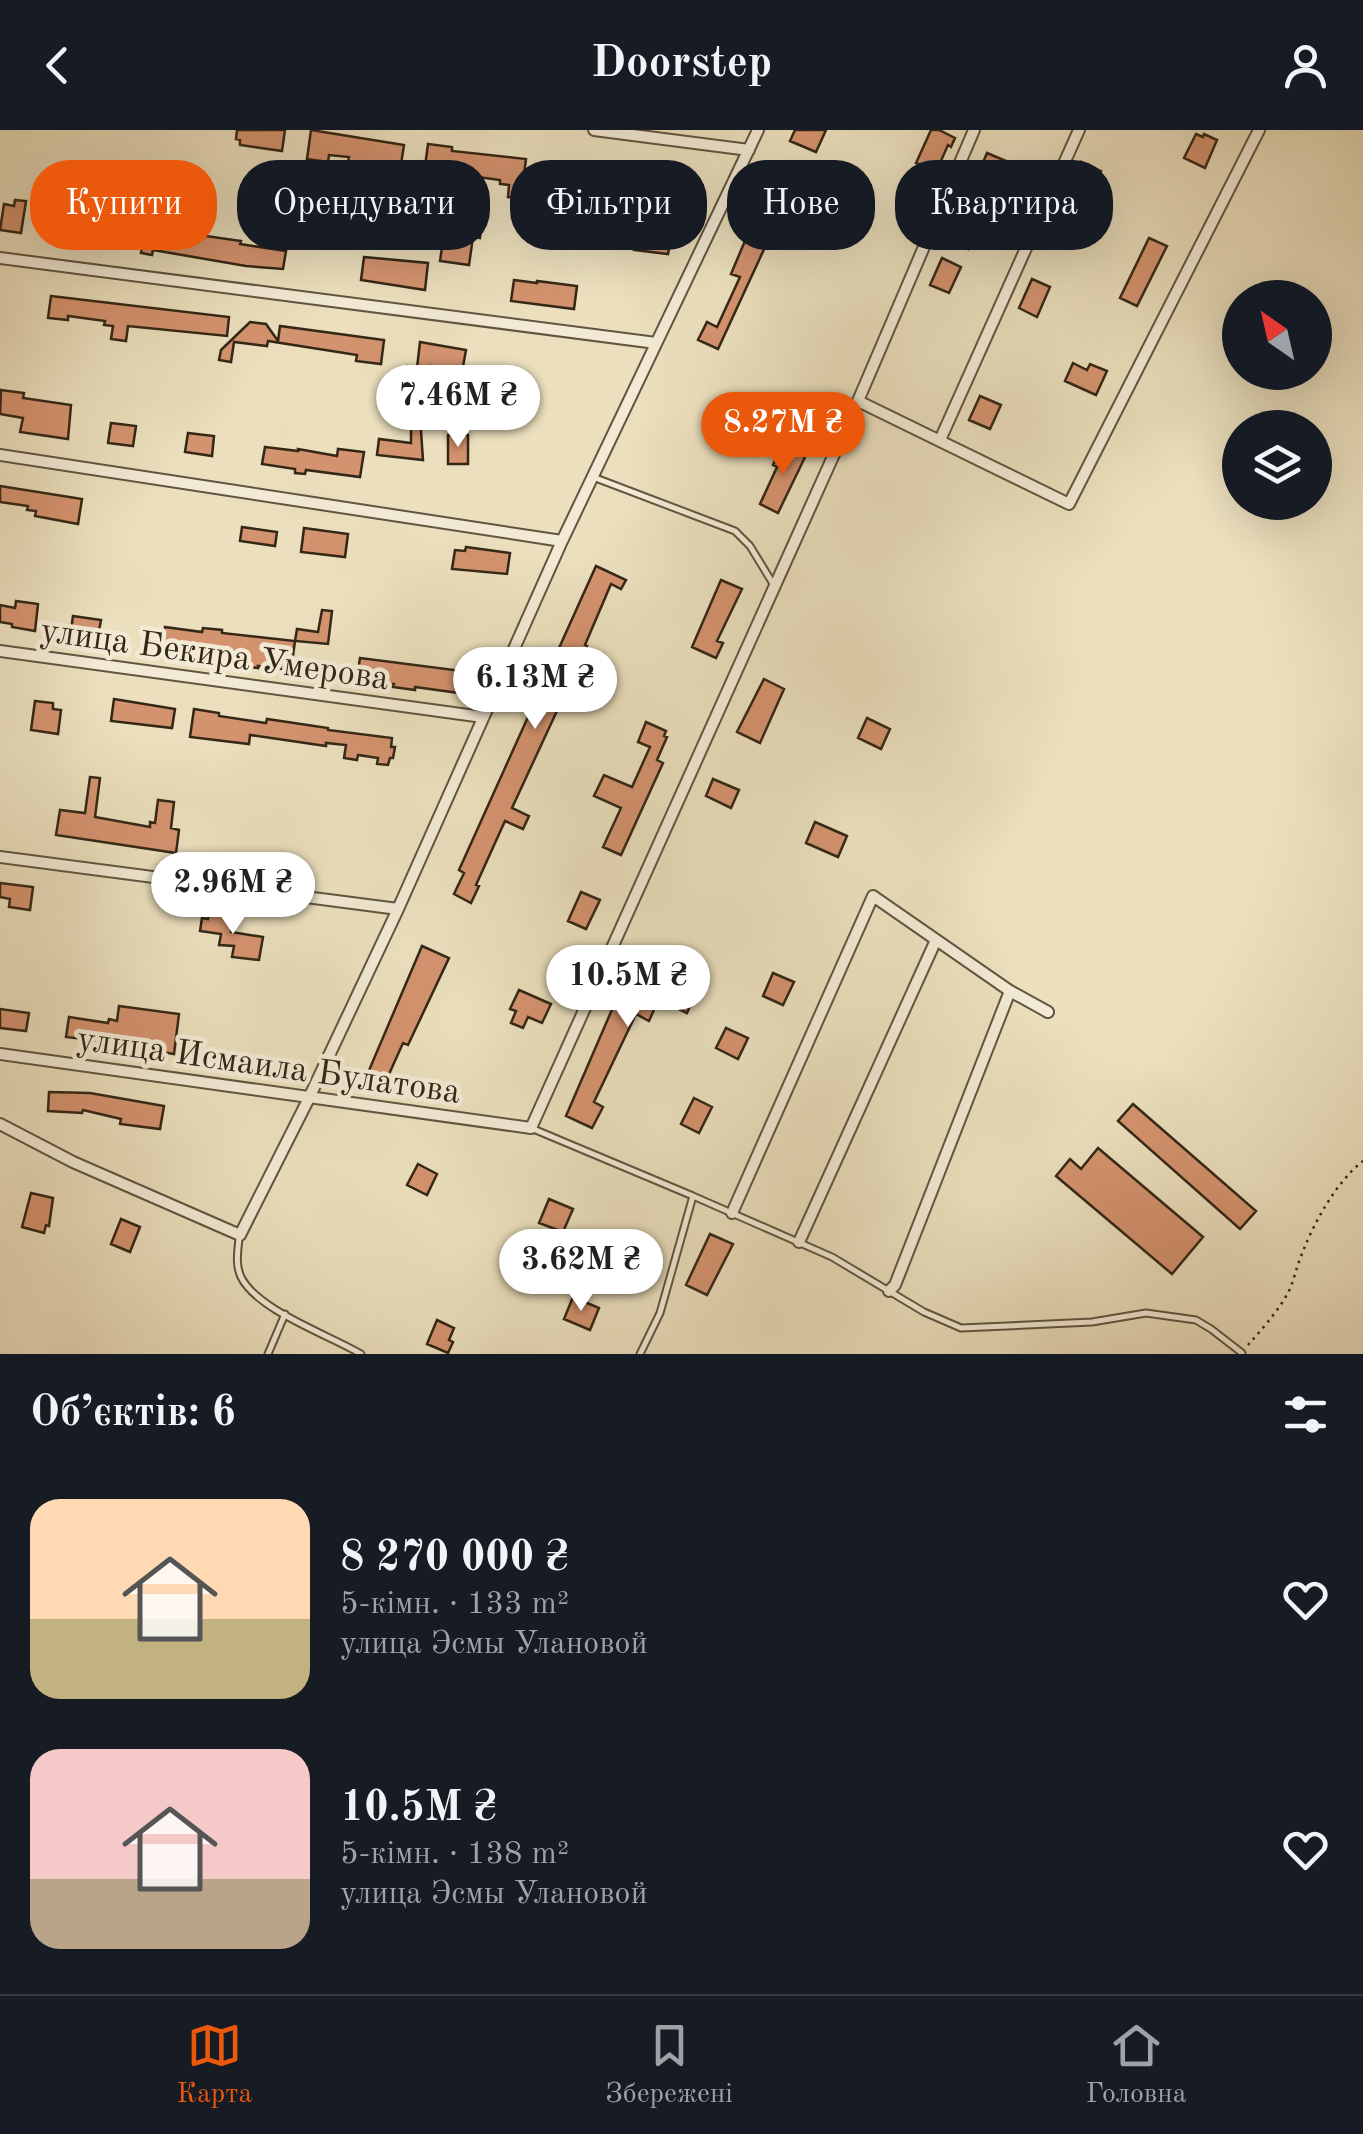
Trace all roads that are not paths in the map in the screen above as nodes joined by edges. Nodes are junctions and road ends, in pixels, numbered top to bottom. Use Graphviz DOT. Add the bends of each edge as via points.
graph roads {
  1 [pos="594,130"];
  2 [pos="758,130"];
  3 [pos="974,130"];
  4 [pos="1079,130"];
  5 [pos="1259,130"];
  6 [pos="749,150"];
  7 [pos="0,258"];
  8 [pos="656,343"];
  9 [pos="858,401"];
  10 [pos="940,440"];
  11 [pos="0,454"];
  12 [pos="593,476"];
  13 [pos="562,540"];
  14 [pos="774,588"];
  15 [pos="0,651"];
  16 [pos="483,717"];
  17 [pos="0,857"];
  18 [pos="398,909"];
  19 [pos="936,940"];
  20 [pos="1010,991"];
  21 [pos="1048,1012"];
  22 [pos="0,1054"];
  23 [pos="310,1098"];
  24 [pos="0,1124"];
  25 [pos="531,1128"];
  26 [pos="693,1196"];
  27 [pos="732,1213"];
  28 [pos="240,1235"];
  29 [pos="799,1242"];
  30 [pos="890,1291"];
  31 [pos="285,1314"];
  32 [pos="1242,1353"];
  33 [pos="268,1354"];
  34 [pos="362,1354"];
  35 [pos="640,1354"];
  1 -- 6 [label="street"];
  2 -- 6 [label="street"];
  3 -- 9 [label="street"];
  4 -- 10 [label="street"];
  5 -- 10 [label="street" via="1069,504"];
  6 -- 8 [label="street"];
  7 -- 8 [label="street"];
  8 -- 12 [label="street"];
  9 -- 10 [label="street"];
  9 -- 14 [label="street"];
  11 -- 13 [label="street"];
  12 -- 13 [label="street"];
  12 -- 14 [label="lane" via="734,531"];
  13 -- 16 [label="street"];
  14 -- 25 [label="street"];
  15 -- 16 [label="street, улица Бекира Умерова"];
  16 -- 18 [label="street"];
  17 -- 18 [label="street"];
  18 -- 23 [label="street"];
  19 -- 20 [label="street"];
  19 -- 27 [label="street" via="873,896"];
  19 -- 29 [label="street"];
  20 -- 21 [label="street"];
  20 -- 30 [label="street"];
  22 -- 23 [label="street, улица Исмаила Булатова"];
  23 -- 25 [label="street, улица Исмаила Булатова"];
  23 -- 28 [label="street"];
  24 -- 28 [label="street"];
  25 -- 26 [label="lane"];
  26 -- 27 [label="lane"];
  26 -- 35 [label="lane" via="660,1314"];
  27 -- 29 [label="lane"];
  28 -- 31 [label="lane" via="240,1275 257,1298"];
  29 -- 30 [label="lane"];
  30 -- 32 [label="lane" via="961,1328 1146,1313 1196,1320"];
  31 -- 33 [label="lane"];
  31 -- 34 [label="lane"];
}
